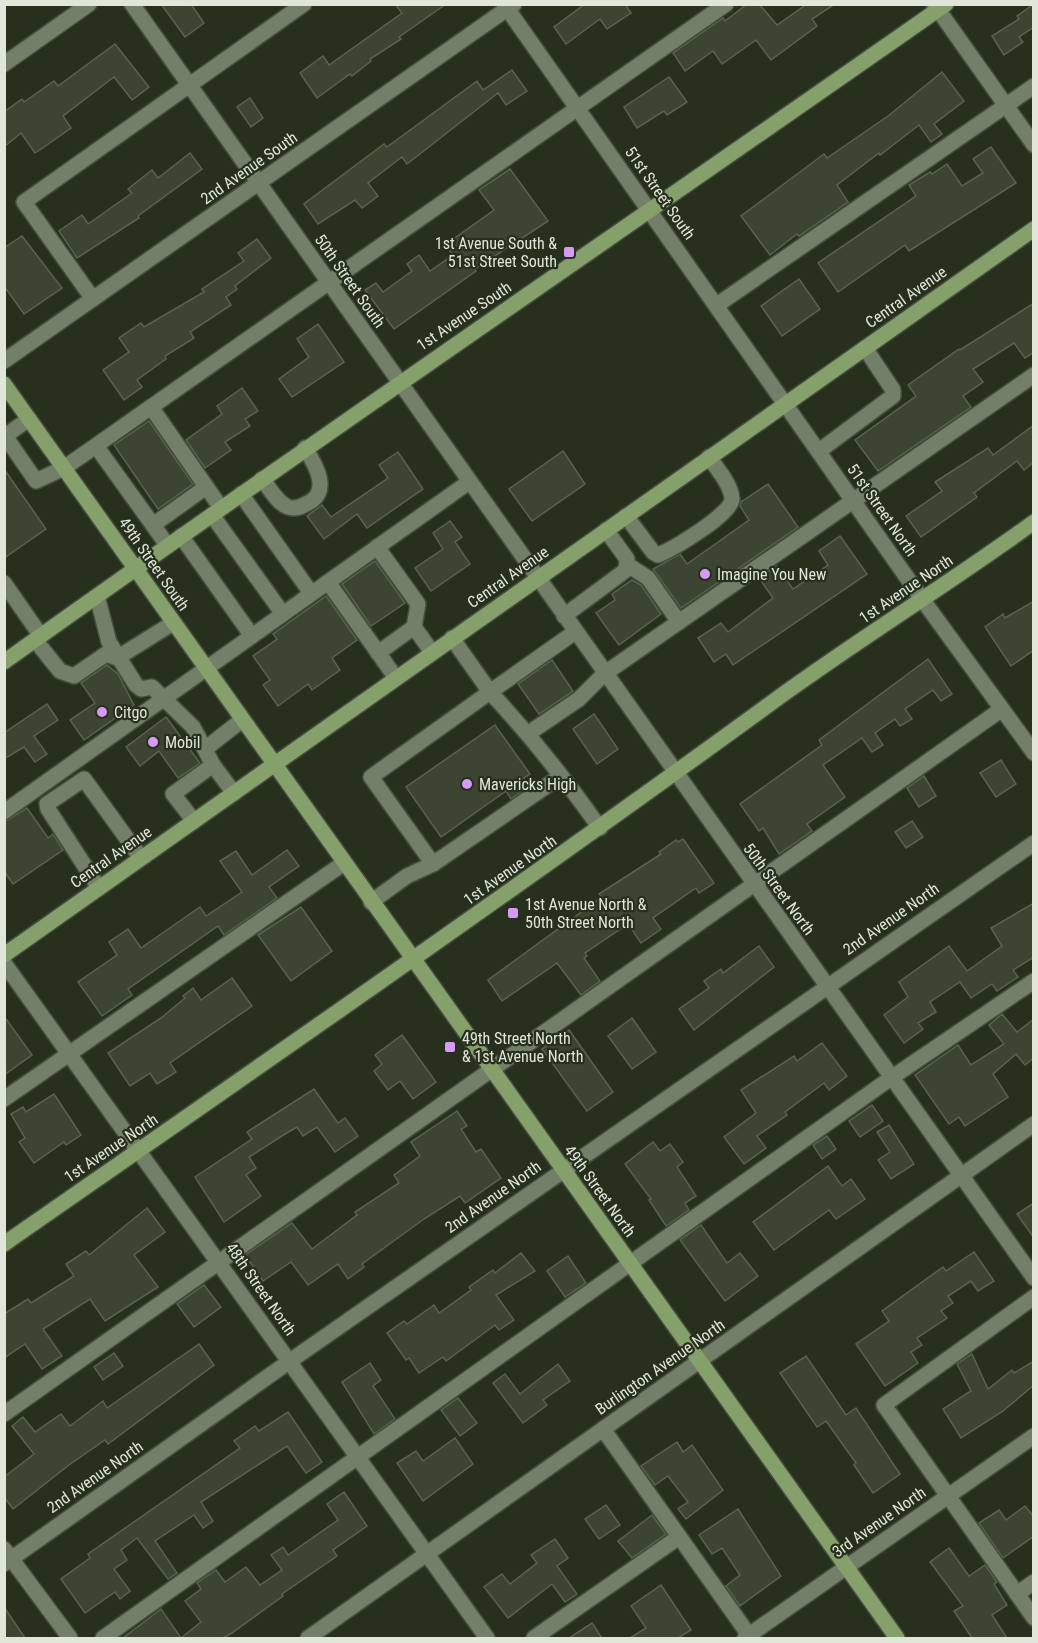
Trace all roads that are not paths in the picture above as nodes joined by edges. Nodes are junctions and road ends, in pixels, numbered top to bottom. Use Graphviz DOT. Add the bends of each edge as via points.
graph roads {
  1 [pos="89,4"];
  2 [pos="132,4"];
  3 [pos="304,4"];
  4 [pos="726,4"];
  5 [pos="508,6"];
  6 [pos="939,6"];
  7 [pos="4,64"];
  8 [pos="189,85"];
  9 [pos="1034,86"];
  10 [pos="1006,105"];
  11 [pos="578,109"];
  12 [pos="1034,145"];
  13 [pos="259,183"];
  14 [pos="650,211"];
  15 [pos="1034,229"];
  16 [pos="329,283"];
  17 [pos="93,299"];
  18 [pos="717,305"];
  19 [pos="865,348"];
  20 [pos="4,361"];
  21 [pos="1034,375"];
  22 [pos="399,382"];
  23 [pos="4,384"];
  24 [pos="786,403"];
  25 [pos="151,407"];
  26 [pos="29,419"];
  27 [pos="5,436"];
  28 [pos="96,446"];
  29 [pos="305,448"];
  30 [pos="819,451"];
  31 [pos="709,458"];
  32 [pos="64,468"];
  33 [pos="262,479"];
  34 [pos="469,482"];
  35 [pos="206,487"];
  36 [pos="241,494"];
  37 [pos="854,502"];
  38 [pos="216,511"];
  39 [pos="626,516"];
  40 [pos="1034,522"];
  41 [pos="153,525"];
  42 [pos="606,530"];
  43 [pos="181,536"];
  44 [pos="168,546"];
  45 [pos="377,547"];
  46 [pos="628,565"];
  47 [pos="135,569"];
  48 [pos="538,578"];
  49 [pos="327,582"];
  50 [pos="4,583"];
  51 [pos="311,593"];
  52 [pos="97,596"];
  53 [pos="922,599"];
  54 [pos="283,614"];
  55 [pos="564,616"];
  56 [pos="679,622"];
  57 [pos="174,623"];
  58 [pos="414,627"];
  59 [pos="575,632"];
  60 [pos="252,636"];
  61 [pos="38,638"];
  62 [pos="452,638"];
  63 [pos="432,652"];
  64 [pos="378,653"];
  65 [pos="117,658"];
  66 [pos="4,662"];
  67 [pos="206,668"];
  68 [pos="604,674"];
  69 [pos="396,678"];
  70 [pos="490,692"];
  71 [pos="165,697"];
  72 [pos="1002,709"];
  73 [pos="242,720"];
  74 [pos="529,733"];
  75 [pos="205,748"];
  76 [pos="1034,753"];
  77 [pos="274,764"];
  78 [pos="213,765"];
  79 [pos="675,775"];
  80 [pos="561,776"];
  81 [pos="234,793"];
  82 [pos="4,812"];
  83 [pos="194,821"];
  84 [pos="600,828"];
  85 [pos="1034,843"];
  86 [pos="141,858"];
  87 [pos="344,863"];
  88 [pos="434,864"];
  89 [pos="754,885"];
  90 [pos="99,888"];
  91 [pos="371,902"];
  92 [pos="4,955"];
  93 [pos="413,960"];
  94 [pos="4,963"];
  95 [pos="1034,981"];
  96 [pos="827,985"];
  97 [pos="69,1053"];
  98 [pos="492,1070"];
  99 [pos="891,1078"];
  100 [pos="4,1100"];
  101 [pos="1034,1124"];
  102 [pos="141,1150"];
  103 [pos="563,1170"];
  104 [pos="960,1177"];
  105 [pos="4,1244"];
  106 [pos="219,1261"];
  107 [pos="630,1264"];
  108 [pos="1034,1278"];
  109 [pos="1034,1297"];
  110 [pos="290,1361"];
  111 [pos="699,1361"];
  112 [pos="4,1414"];
  113 [pos="603,1430"];
  114 [pos="1034,1436"];
  115 [pos="359,1459"];
  116 [pos="947,1496"];
  117 [pos="679,1537"];
  118 [pos="427,1554"];
  119 [pos="7,1558"];
  120 [pos="846,1567"];
  121 [pos="1034,1582"];
  122 [pos="1017,1594"];
  123 [pos="1034,1618"];
  124 [pos="70,1638"];
  125 [pos="104,1638"];
  126 [pos="308,1638"];
  127 [pos="487,1638"];
  128 [pos="534,1638"];
  129 [pos="748,1638"];
  130 [pos="897,1638"];
  1 -- 7 [label="street"];
  2 -- 8 [label="street, 50th Street South"];
  3 -- 8 [label="street"];
  4 -- 11 [label="street"];
  5 -- 11 [label="street, 51st Street South"];
  5 -- 13 [label="street, 2nd Avenue South"];
  6 -- 10 [label="street"];
  6 -- 14 [label="main road, 1st Avenue South"];
  8 -- 13 [label="street, 50th Street South"];
  8 -- 17 [label="street" via="24,202"];
  9 -- 10 [label="street"];
  10 -- 12 [label="street"];
  10 -- 18 [label="street"];
  11 -- 14 [label="street, 51st Street South"];
  11 -- 16 [label="street"];
  13 -- 16 [label="street, 50th Street South"];
  13 -- 17 [label="street, 2nd Avenue South"];
  14 -- 18 [label="street, 51st Street South"];
  14 -- 22 [label="main road, 1st Avenue South"];
  15 -- 19 [label="main road, Central Avenue"];
  16 -- 22 [label="street, 50th Street South"];
  16 -- 25 [label="street"];
  17 -- 20 [label="street, 2nd Avenue South"];
  18 -- 24 [label="street, 51st Street South"];
  19 -- 24 [label="main road, Central Avenue"];
  19 -- 30 [label="street" via="893,390 893,396"];
  21 -- 37 [label="street"];
  22 -- 29 [label="main road, 1st Avenue South"];
  22 -- 34 [label="street, 50th Street South"];
  23 -- 26 [label="main road, 49th Street South"];
  24 -- 30 [label="street, 51st Street North"];
  24 -- 31 [label="main road, Central Avenue"];
  25 -- 28 [label="street"];
  25 -- 35 [label="street"];
  26 -- 27 [label="street"];
  26 -- 32 [label="main road, 49th Street South"];
  27 -- 32 [label="street" via="36,481"];
  28 -- 32 [label="street"];
  28 -- 41 [label="street"];
  29 -- 33 [label="main road, 1st Avenue South"];
  29 -- 33 [label="street" via="318,468 321,487 310,503 288,507 279,502"];
  30 -- 37 [label="street, 51st Street North"];
  31 -- 39 [label="main road, Central Avenue"];
  31 -- 39 [label="street" via="723,477 732,500 729,508 714,520 658,555"];
  32 -- 47 [label="main road, 49th Street South"];
  33 -- 36 [label="main road, 1st Avenue South"];
  34 -- 45 [label="street"];
  34 -- 48 [label="street, 50th Street South"];
  35 -- 38 [label="street"];
  35 -- 41 [label="street"];
  36 -- 38 [label="main road, 1st Avenue South"];
  36 -- 51 [label="street"];
  37 -- 53 [label="street, 51st Street North"];
  37 -- 56 [label="street"];
  38 -- 43 [label="main road, 1st Avenue South"];
  38 -- 54 [label="street"];
  39 -- 42 [label="main road, Central Avenue"];
  40 -- 53 [label="main road, 1st Avenue North"];
  41 -- 44 [label="street"];
  42 -- 46 [label="street"];
  42 -- 48 [label="main road, Central Avenue"];
  43 -- 44 [label="main road, 1st Avenue South"];
  43 -- 60 [label="street"];
  44 -- 47 [label="main road, 1st Avenue South"];
  45 -- 49 [label="street"];
  45 -- 58 [label="street" via="418,604"];
  46 -- 55 [label="street"];
  46 -- 56 [label="street" via="648,578"];
  47 -- 52 [label="main road, 1st Avenue South"];
  47 -- 57 [label="main road, 49th Street South"];
  48 -- 55 [label="street, 50th Street North"];
  48 -- 62 [label="main road, Central Avenue"];
  49 -- 51 [label="street"];
  49 -- 64 [label="street"];
  50 -- 61 [label="street"];
  51 -- 54 [label="street"];
  52 -- 61 [label="main road, 1st Avenue South"];
  52 -- 65 [label="street"];
  53 -- 72 [label="street, 51st Street North"];
  53 -- 79 [label="main road, 1st Avenue North" via="780,696"];
  54 -- 60 [label="street"];
  55 -- 59 [label="street, 50th Street North"];
  56 -- 68 [label="street"];
  57 -- 65 [label="street"];
  57 -- 67 [label="main road, 49th Street South"];
  58 -- 63 [label="street"];
  58 -- 64 [label="street"];
  59 -- 68 [label="street, 50th Street North"];
  59 -- 70 [label="street"];
  60 -- 67 [label="street"];
  61 -- 65 [label="street" via="60,671 74,676 106,654"];
  61 -- 66 [label="main road, 1st Avenue South"];
  62 -- 63 [label="main road, Central Avenue"];
  62 -- 70 [label="street"];
  63 -- 69 [label="main road, Central Avenue"];
  64 -- 69 [label="street"];
  65 -- 71 [label="street" via="136,685 141,689 152,687"];
  67 -- 71 [label="street"];
  67 -- 73 [label="main road, 49th Street South"];
  68 -- 74 [label="street" via="579,699"];
  68 -- 79 [label="street, 50th Street North"];
  69 -- 77 [label="main road, Central Avenue"];
  70 -- 74 [label="street"];
  70 -- 88 [label="street" via="371,777"];
  71 -- 75 [label="street" via="194,727"];
  71 -- 82 [label="street"];
  72 -- 76 [label="street, 51st Street North"];
  72 -- 89 [label="street"];
  73 -- 75 [label="street"];
  73 -- 77 [label="main road, 49th Street South"];
  74 -- 80 [label="street"];
  75 -- 78 [label="street"];
  77 -- 81 [label="main road, Central Avenue"];
  77 -- 87 [label="main road, 49th Street North"];
  78 -- 81 [label="street"];
  78 -- 83 [label="street" via="173,794"];
  79 -- 84 [label="main road, 1st Avenue North"];
  79 -- 89 [label="street, 50th Street North"];
  80 -- 84 [label="street"];
  80 -- 88 [label="street"];
  81 -- 83 [label="main road, Central Avenue"];
  83 -- 86 [label="main road, Central Avenue"];
  84 -- 93 [label="main road, 1st Avenue North"];
  85 -- 96 [label="street, 2nd Avenue North"];
  86 -- 90 [label="main road, Central Avenue"];
  86 -- 90 [label="street" via="84,779 47,804"];
  87 -- 91 [label="main road, 49th Street North"];
  87 -- 97 [label="street"];
  88 -- 91 [label="street" via="407,876"];
  89 -- 96 [label="street, 50th Street North"];
  89 -- 98 [label="street"];
  90 -- 92 [label="main road, Central Avenue"];
  91 -- 93 [label="main road, 49th Street North"];
  93 -- 98 [label="main road, 49th Street North"];
  93 -- 102 [label="main road, 1st Avenue North"];
  94 -- 97 [label="street, 48th Street North"];
  95 -- 99 [label="street"];
  96 -- 99 [label="street, 50th Street North"];
  96 -- 103 [label="street, 2nd Avenue North"];
  97 -- 100 [label="street"];
  97 -- 102 [label="street, 48th Street North"];
  98 -- 103 [label="main road, 49th Street North"];
  98 -- 106 [label="street"];
  99 -- 104 [label="street, 50th Street North"];
  99 -- 107 [label="street"];
  101 -- 104 [label="street, Burlington Avenue North"];
  102 -- 105 [label="main road, 1st Avenue North"];
  102 -- 106 [label="street, 48th Street North"];
  103 -- 107 [label="main road, 49th Street North"];
  103 -- 110 [label="street, 2nd Avenue North"];
  104 -- 108 [label="street, 50th Street North"];
  104 -- 111 [label="street, Burlington Avenue North"];
  106 -- 110 [label="street, 48th Street North"];
  106 -- 112 [label="street"];
  107 -- 111 [label="main road, 49th Street North"];
  107 -- 115 [label="street"];
  109 -- 116 [label="street" via="884,1405"];
  110 -- 115 [label="street, 48th Street North"];
  110 -- 119 [label="street, 2nd Avenue North"];
  111 -- 113 [label="street, Burlington Avenue North"];
  111 -- 120 [label="main road, 49th Street North"];
  113 -- 117 [label="street"];
  113 -- 118 [label="street, Burlington Avenue North"];
  114 -- 116 [label="street, 3rd Avenue North"];
  115 -- 118 [label="street, 48th Street North"];
  115 -- 125 [label="street"];
  116 -- 120 [label="street, 3rd Avenue North"];
  116 -- 122 [label="street"];
  117 -- 128 [label="street"];
  117 -- 129 [label="street"];
  118 -- 126 [label="street, Burlington Avenue North"];
  118 -- 127 [label="street, 48th Street North"];
  119 -- 124 [label="street"];
  120 -- 129 [label="street, 3rd Avenue North"];
  120 -- 130 [label="main road, 49th Street North"];
  121 -- 122 [label="street"];
  122 -- 123 [label="street"];
}
